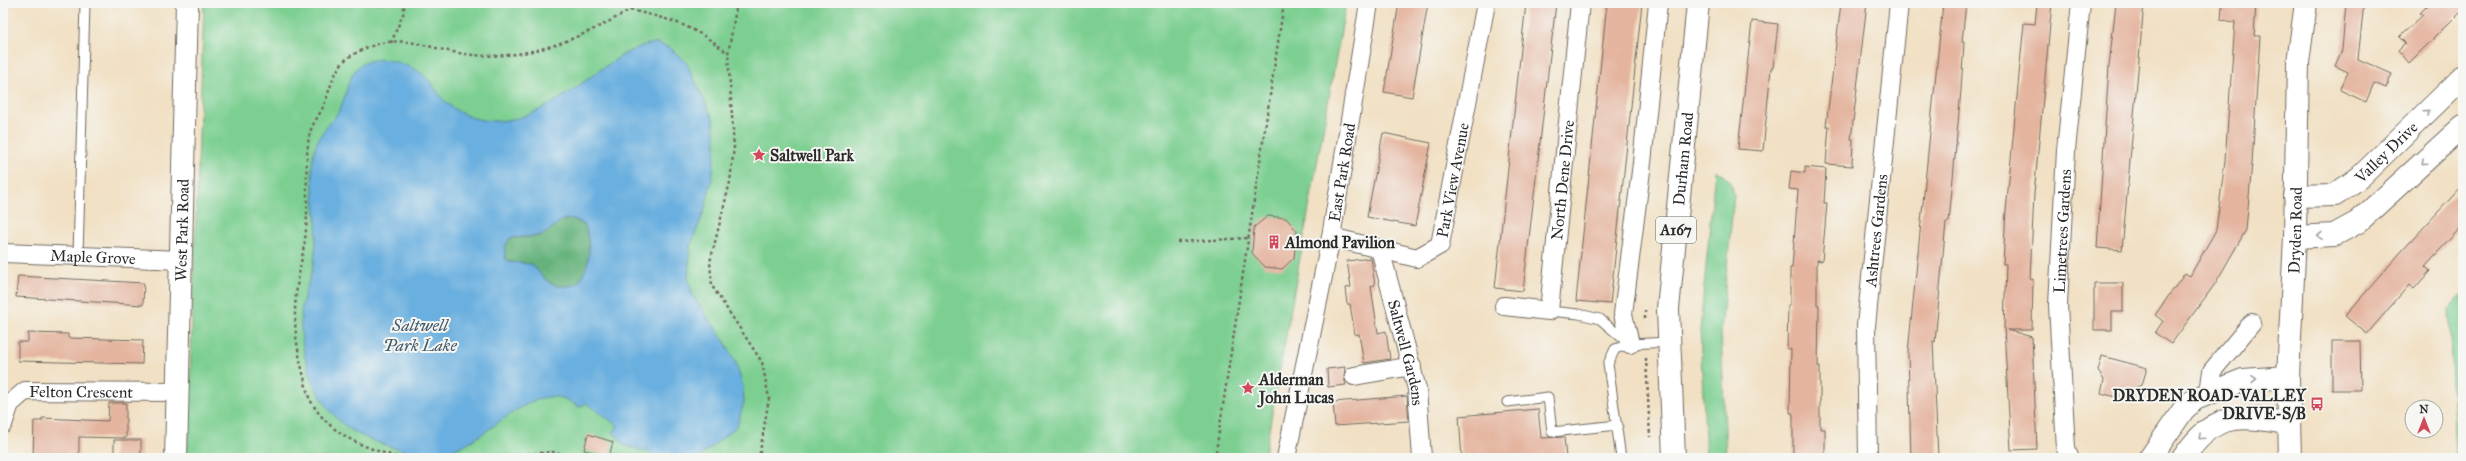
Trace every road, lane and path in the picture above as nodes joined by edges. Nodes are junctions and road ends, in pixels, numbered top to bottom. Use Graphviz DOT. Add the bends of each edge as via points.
graph roads {
  1 [pos="85,3"];
  2 [pos="187,3"];
  3 [pos="404,3"];
  4 [pos="641,3"];
  5 [pos="736,3"];
  6 [pos="1284,3"];
  7 [pos="1369,3"];
  8 [pos="1486,3"];
  9 [pos="1580,3"];
  10 [pos="1658,3"];
  11 [pos="1698,3"];
  12 [pos="1899,3"];
  13 [pos="2081,3"];
  14 [pos="2306,3"];
  15 [pos="635,5"];
  16 [pos="630,10"];
  17 [pos="391,43"];
  18 [pos="728,54"];
  19 [pos="2463,77"];
  20 [pos="2463,126"];
  21 [pos="2295,196"];
  22 [pos="1331,237"];
  23 [pos="2295,237"];
  24 [pos="1248,238"];
  25 [pos="1178,242"];
  26 [pos="1380,249"];
  27 [pos="3,253"];
  28 [pos="78,256"];
  29 [pos="182,260"];
  30 [pos="1504,306"];
  31 [pos="1550,311"];
  32 [pos="2252,323"];
  33 [pos="1669,342"];
  34 [pos="1630,344"];
  35 [pos="1412,366"];
  36 [pos="1354,376"];
  37 [pos="2288,377"];
  38 [pos="178,392"];
  39 [pos="2210,393"];
  40 [pos="1507,402"];
  41 [pos="2290,423"];
  42 [pos="3,424"];
  43 [pos="1618,425"];
  44 [pos="176,458"];
  45 [pos="402,458"];
  46 [pos="480,458"];
  47 [pos="578,458"];
  48 [pos="759,458"];
  49 [pos="1215,458"];
  50 [pos="1286,458"];
  51 [pos="1422,458"];
  52 [pos="1621,458"];
  53 [pos="1674,458"];
  54 [pos="1868,458"];
  55 [pos="2070,458"];
  56 [pos="2150,458"];
  57 [pos="2183,458"];
  58 [pos="2290,458"];
  1 -- 28 [label="lane"];
  2 -- 29 [label="street, West Park Road"];
  3 -- 17 [label="path" via="404,12"];
  4 -- 15 [label="path"];
  5 -- 18 [label="path"];
  6 -- 24 [label="path"];
  7 -- 22 [label="street, East Park Road"];
  8 -- 26 [label="street, Park View Avenue" via="1440,245 1417,258"];
  9 -- 31 [label="street, North Dene Drive"];
  10 -- 34 [label="street" via="1623,314"];
  11 -- 33 [label="street, Durham Road / A167" via="1668,309"];
  12 -- 54 [label="street, Ashtrees Gardens" via="1866,326"];
  13 -- 55 [label="street, Limetrees Gardens" via="2066,150 2058,305 2066,449"];
  14 -- 21 [label="street, Dryden Road" via="2298,62"];
  15 -- 16 [label="path"];
  16 -- 17 [label="path" via="609,23 574,38 522,53 473,55 405,40"];
  16 -- 18 [label="path" via="671,19 704,34"];
  17 -- 45 [label="path" via="368,47 346,59 334,77 324,106 309,134 305,172 306,229 296,296 296,338 310,401 324,421 336,432 377,452"];
  18 -- 48 [label="path" via="734,147 730,182 710,262 712,286 762,362 769,398"];
  21 -- 19 [label="street, Valley Drive, one-way" via="2335,195 2360,177"];
  20 -- 23 [label="street, Valley Drive, one-way" via="2358,222 2334,235"];
  21 -- 23 [label="street, Dryden Road"];
  22 -- 26 [label="street, Park View Avenue"];
  22 -- 50 [label="street, East Park Road"];
  23 -- 37 [label="street, Dryden Road"];
  24 -- 25 [label="path"];
  24 -- 49 [label="path"];
  26 -- 35 [label="street, Saltwell Gardens"];
  27 -- 28 [label="street, Maple Grove"];
  28 -- 29 [label="street, Maple Grove"];
  29 -- 38 [label="street, West Park Road"];
  30 -- 31 [label="street"];
  31 -- 34 [label="lane" via="1600,319"];
  32 -- 39 [label="street" via="2212,371"];
  33 -- 34 [label="lane"];
  33 -- 53 [label="street, Durham Road / A167"];
  34 -- 43 [label="lane" via="1614,349 1608,364"];
  35 -- 36 [label="street"];
  35 -- 51 [label="street, Saltwell Gardens" via="1417,389"];
  39 -- 37 [label="street, one-way" via="2243,380"];
  37 -- 41 [label="street, Dryden Road"];
  38 -- 42 [label="street, Felton Crescent" via="25,391 10,404"];
  38 -- 44 [label="street, West Park Road"];
  39 -- 56 [label="street" via="2194,399 2184,409"];
  40 -- 43 [label="lane" via="1548,397 1552,432"];
  41 -- 57 [label="street, one-way" via="2245,417 2216,423 2192,445"];
  41 -- 58 [label="street, Dryden Road"];
  43 -- 52 [label="lane"];
  46 -- 47 [label="path" via="553,452"];
}
